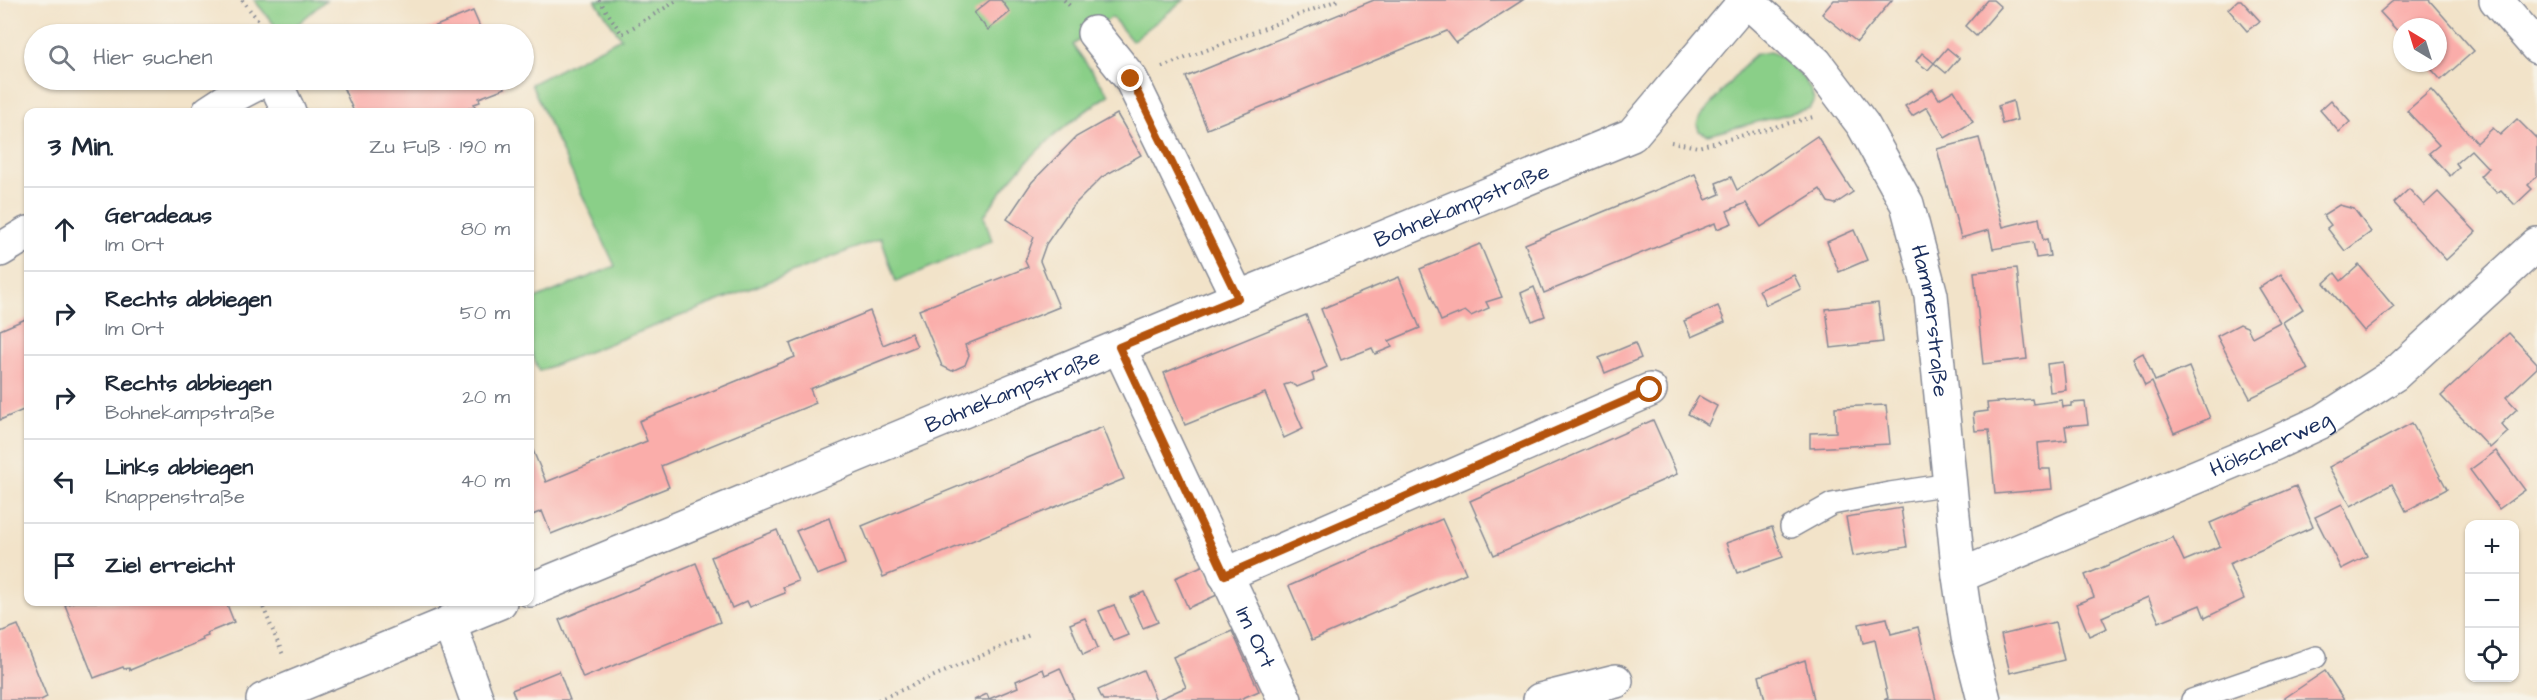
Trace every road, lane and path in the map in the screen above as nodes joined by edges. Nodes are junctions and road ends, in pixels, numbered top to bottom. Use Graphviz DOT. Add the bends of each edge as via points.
graph roads {
  1 [pos="242,0"];
  2 [pos="599,0"];
  3 [pos="678,0"];
  4 [pos="1338,0"];
  5 [pos="1746,0"];
  6 [pos="2496,0"];
  7 [pos="261,24"];
  8 [pos="1094,33"];
  9 [pos="2537,47"];
  10 [pos="1131,79"];
  11 [pos="246,90"];
  12 [pos="278,90"];
  13 [pos="222,104"];
  14 [pos="1850,107"];
  15 [pos="286,108"];
  16 [pos="1632,135"];
  17 [pos="24,235"];
  18 [pos="2537,244"];
  19 [pos="0,250"];
  20 [pos="1238,298"];
  21 [pos="1119,347"];
  22 [pos="1650,390"];
  23 [pos="1950,484"];
  24 [pos="1791,527"];
  25 [pos="1225,575"];
  26 [pos="1959,576"];
  27 [pos="534,588"];
  28 [pos="263,606"];
  29 [pos="488,606"];
  30 [pos="449,622"];
  31 [pos="1032,634"];
  32 [pos="2316,657"];
  33 [pos="1616,681"];
  34 [pos="296,687"];
  35 [pos="263,700"];
  36 [pos="477,700"];
  37 [pos="878,700"];
  38 [pos="1285,700"];
  39 [pos="1540,700"];
  40 [pos="1984,700"];
  41 [pos="2192,700"];
  1 -- 7 [label="path"];
  2 -- 3 [label="path" via="622,34"];
  4 -- 10 [label="path"];
  5 -- 14 [label="street, Hammerstraße" via="1816,63"];
  5 -- 16 [label="street, Bohnekampstraße"];
  6 -- 9 [label="street"];
  8 -- 10 [label="street"];
  10 -- 20 [label="street"];
  11 -- 13 [label="street"];
  12 -- 15 [label="street"];
  14 -- 16 [label="path" via="1698,147"];
  14 -- 23 [label="street, Hammerstraße" via="1907,204 1931,295"];
  16 -- 20 [label="street, Bohnekampstraße"];
  17 -- 19 [label="street"];
  18 -- 26 [label="street, Hölscherweg" via="2394,375 2323,421"];
  20 -- 21 [label="street, Bohnekampstraße"];
  21 -- 25 [label="street, Im Ort"];
  21 -- 27 [label="street, Bohnekampstraße"];
  22 -- 25 [label="street"];
  23 -- 24 [label="lane" via="1832,504"];
  23 -- 26 [label="street, Hammerstraße"];
  25 -- 38 [label="street, Im Ort"];
  26 -- 40 [label="street, Hammerstraße" via="1968,637"];
  28 -- 34 [label="path"];
  29 -- 30 [label="street"];
  30 -- 34 [label="street"];
  30 -- 36 [label="street"];
  31 -- 37 [label="path"];
  32 -- 41 [label="lane"];
  33 -- 39 [label="street"];
  34 -- 35 [label="street"];
}
